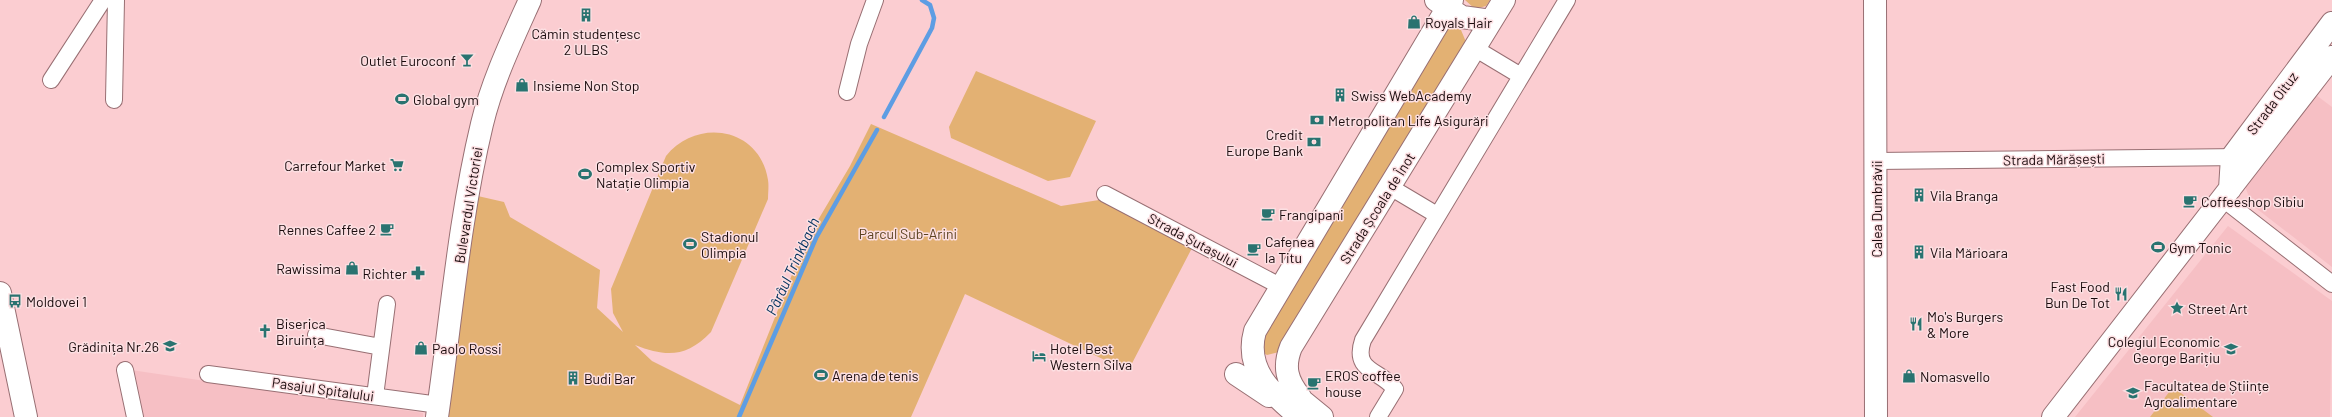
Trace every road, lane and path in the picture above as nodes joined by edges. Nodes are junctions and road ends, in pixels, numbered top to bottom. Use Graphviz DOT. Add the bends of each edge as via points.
graph roads {
  1 [pos="103,0"];
  2 [pos="116,0"];
  3 [pos="530,0"];
  4 [pos="875,0"];
  5 [pos="1504,0"];
  6 [pos="1566,0"];
  7 [pos="1875,0"];
  8 [pos="1446,2"];
  9 [pos="1491,21"];
  10 [pos="2332,23"];
  11 [pos="1476,48"];
  12 [pos="2332,56"];
  13 [pos="1521,76"];
  14 [pos="51,80"];
  15 [pos="847,92"];
  16 [pos="114,100"];
  17 [pos="2232,157"];
  18 [pos="2254,157"];
  19 [pos="1876,160"];
  20 [pos="1390,187"];
  21 [pos="1105,194"];
  22 [pos="2227,194"];
  23 [pos="1437,216"];
  24 [pos="2332,284"];
  25 [pos="1280,286"];
  26 [pos="0,292"];
  27 [pos="387,304"];
  28 [pos="316,335"];
  29 [pos="381,347"];
  30 [pos="125,370"];
  31 [pos="208,374"];
  32 [pos="375,396"];
  33 [pos="1298,409"];
  34 [pos="438,411"];
  35 [pos="26,417"];
  36 [pos="135,417"];
  37 [pos="1322,417"];
  38 [pos="1378,417"];
  39 [pos="1876,417"];
  40 [pos="2053,417"];
  1 -- 14 [label="street"];
  2 -- 16 [label="street"];
  3 -- 34 [label="street, Bulevardul Victoriei" via="511,42 482,124 472,172"];
  4 -- 15 [label="street" via="859,44"];
  5 -- 9 [label="street, Strada Școala de Înot"];
  6 -- 13 [label="street"];
  7 -- 19 [label="street, Calea Dumbrăvii"];
  8 -- 9 [label="street" via="1469,20"];
  8 -- 25 [label="street"];
  9 -- 11 [label="street, Strada Școala de Înot"];
  10 -- 17 [label="street, Strada Oituz"];
  11 -- 13 [label="street"];
  11 -- 20 [label="street, Strada Școala de Înot"];
  12 -- 18 [label="street, Strada Oituz"];
  13 -- 23 [label="street"];
  17 -- 18 [label="street, Strada Mărășești"];
  17 -- 19 [label="street, Strada Mărășești"];
  17 -- 22 [label="street"];
  18 -- 22 [label="street, Strada Oituz"];
  19 -- 39 [label="street, Calea Dumbrăvii"];
  20 -- 23 [label="street"];
  20 -- 33 [label="street, Strada Școala de Înot" via="1287,356 1287,375"];
  21 -- 25 [label="street, Strada Șutașului"];
  22 -- 24 [label="street"];
  22 -- 40 [label="street, Strada Oituz"];
  23 -- 38 [label="street" via="1361,348 1362,362 1395,389"];
  25 -- 33 [label="street" via="1255,331 1246,369"];
  26 -- 35 [label="street"];
  27 -- 29 [label="street"];
  28 -- 29 [label="street"];
  29 -- 32 [label="street"];
  30 -- 36 [label="street"];
  31 -- 32 [label="street, Pasajul Spitalului"];
  32 -- 34 [label="street, Pasajul Spitalului"];
  33 -- 37 [label="street"];
}
